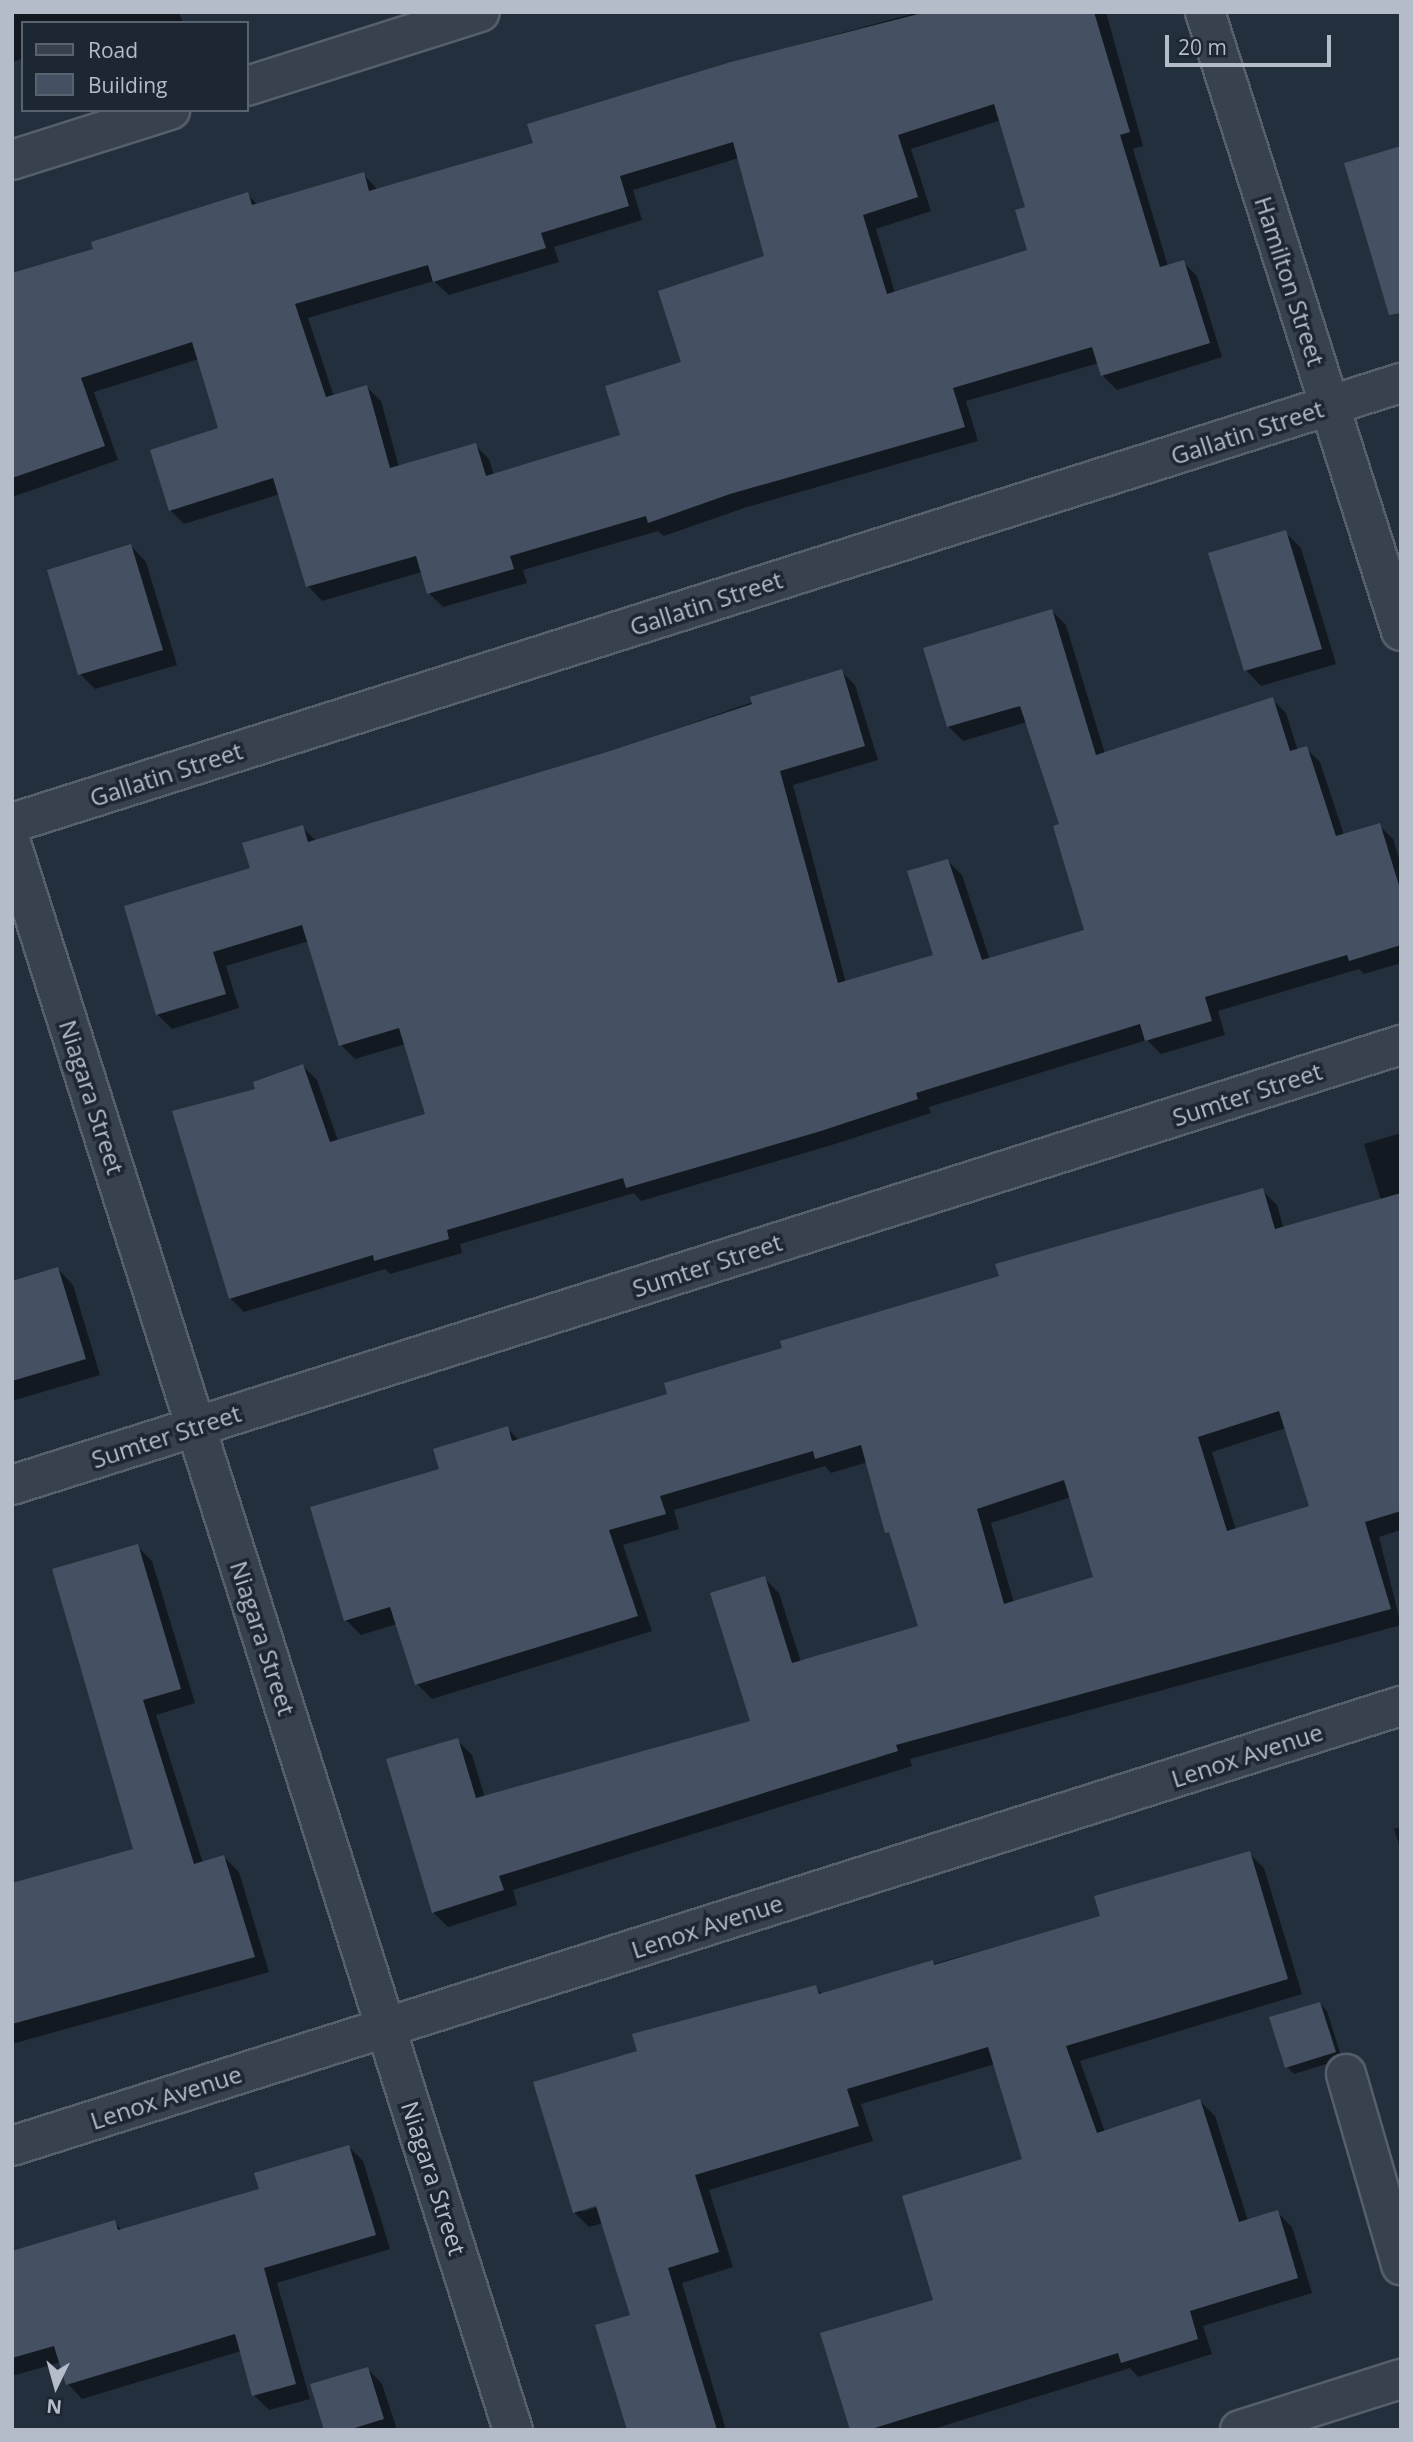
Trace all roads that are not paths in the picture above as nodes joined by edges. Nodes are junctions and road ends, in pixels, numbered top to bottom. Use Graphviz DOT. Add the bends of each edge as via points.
graph roads {
  1 [pos="480,12"];
  2 [pos="1205,12"];
  3 [pos="248,86"];
  4 [pos="164,112"];
  5 [pos="12,160"];
  6 [pos="1401,383"];
  7 [pos="1330,406"];
  8 [pos="1401,631"];
  9 [pos="12,823"];
  10 [pos="12,846"];
  11 [pos="1401,1045"];
  12 [pos="196,1427"];
  13 [pos="12,1485"];
  14 [pos="1401,1706"];
  15 [pos="386,2028"];
  16 [pos="1346,2074"];
  17 [pos="12,2146"];
  18 [pos="1401,2264"];
  19 [pos="1401,2379"];
  20 [pos="513,2430"];
  21 [pos="1240,2430"];
  1 -- 3 [label="street"];
  2 -- 7 [label="street, Hamilton Street"];
  4 -- 5 [label="street"];
  6 -- 7 [label="street, Gallatin Street"];
  7 -- 8 [label="street, Hamilton Street"];
  7 -- 9 [label="street, Gallatin Street"];
  10 -- 12 [label="street, Niagara Street"];
  11 -- 12 [label="street, Sumter Street"];
  12 -- 13 [label="street, Sumter Street"];
  12 -- 15 [label="street, Niagara Street"];
  14 -- 15 [label="street, Lenox Avenue"];
  15 -- 17 [label="street, Lenox Avenue"];
  15 -- 20 [label="street, Niagara Street"];
  16 -- 18 [label="street"];
  19 -- 21 [label="street"];
}
